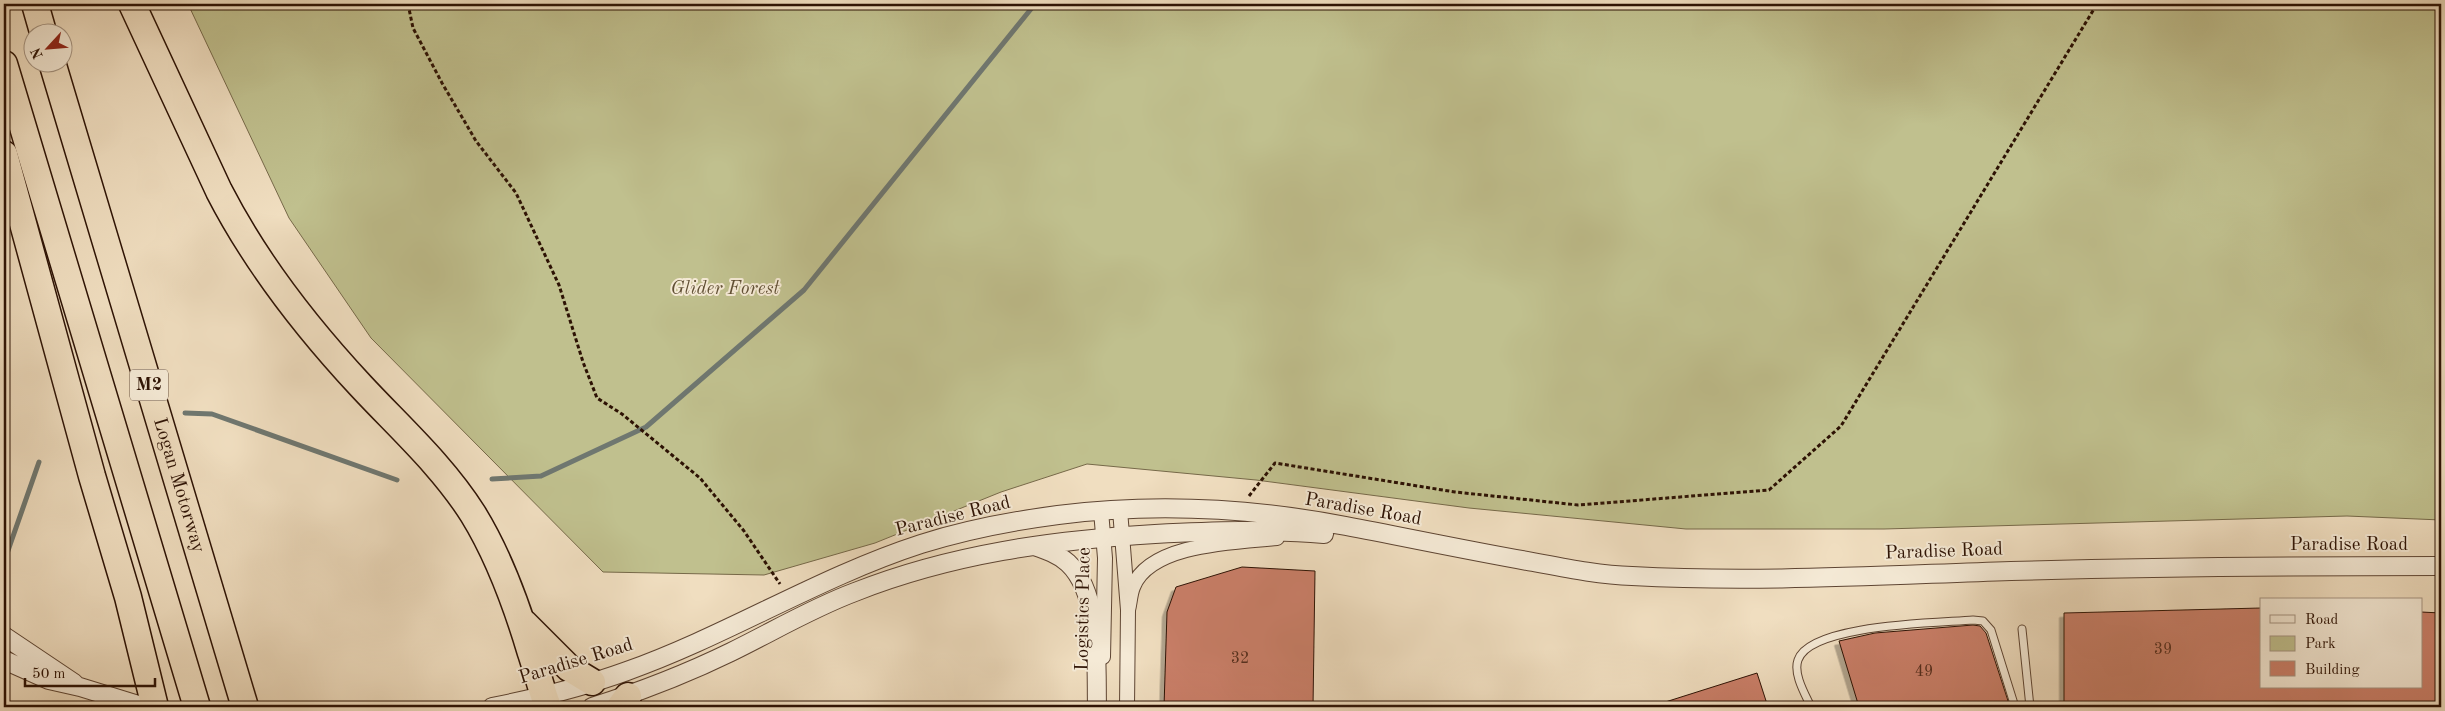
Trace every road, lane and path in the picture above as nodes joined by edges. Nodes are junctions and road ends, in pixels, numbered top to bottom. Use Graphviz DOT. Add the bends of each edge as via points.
graph roads {
  1 [pos="35,4"];
  2 [pos="132,4"];
  3 [pos="408,4"];
  4 [pos="2097,4"];
  5 [pos="40,22"];
  6 [pos="4,64"];
  7 [pos="55,72"];
  8 [pos="4,154"];
  9 [pos="1120,510"];
  10 [pos="1101,511"];
  11 [pos="1236,512"];
  12 [pos="1317,533"];
  13 [pos="1122,536"];
  14 [pos="1104,537"];
  15 [pos="1032,545"];
  16 [pos="1450,548"];
  17 [pos="2441,566"];
  18 [pos="789,598"];
  19 [pos="1128,610"];
  20 [pos="520,619"];
  21 [pos="2022,629"];
  22 [pos="4,636"];
  23 [pos="4,660"];
  24 [pos="1128,676"];
  25 [pos="80,687"];
  26 [pos="592,695"];
  27 [pos="624,701"];
  28 [pos="546,702"];
  29 [pos="145,707"];
  30 [pos="155,707"];
  31 [pos="197,707"];
  32 [pos="245,707"];
  33 [pos="492,707"];
  34 [pos="1098,707"];
  35 [pos="1123,707"];
  36 [pos="1128,707"];
  37 [pos="1811,707"];
  38 [pos="2015,707"];
  39 [pos="2030,707"];
  1 -- 5 [label="highway"];
  2 -- 20 [label="highway" via="198,149 246,239 293,308 360,385 440,468 456,490 491,547"];
  3 -- 18 [label="path" via="413,28 442,83 476,141 520,202 559,285 597,398 622,414 700,478 744,531"];
  4 -- 11 [label="path" via="1841,426 1769,490 1578,505 1455,492 1275,463"];
  6 -- 31 [label="highway, M2"];
  7 -- 32 [label="highway, Logan Motorway / M2"];
  8 -- 30 [label="highway" via="128,597"];
  9 -- 10 [label="street, Paradise Road"];
  9 -- 11 [label="street, Paradise Road" via="1169,508"];
  9 -- 13 [label="street, Logistics Place"];
  10 -- 14 [label="street, Logistics Place"];
  10 -- 18 [label="street, Paradise Road" via="1002,524 924,543 836,576"];
  11 -- 16 [label="street, Paradise Road" via="1341,525"];
  12 -- 13 [label="street, Paradise Road" via="1257,530"];
  12 -- 16 [label="street, Paradise Road"];
  12 -- 19 [label="street" via="1185,550 1142,573 1133,586"];
  13 -- 14 [label="street, Paradise Road"];
  13 -- 19 [label="street, Logistics Place"];
  14 -- 15 [label="street, Paradise Road"];
  14 -- 34 [label="street, Logistics Place" via="1104,633"];
  15 -- 27 [label="street, Paradise Road" via="922,569 854,592"];
  15 -- 34 [label="street" via="1068,563 1079,577 1092,612 1096,635"];
  16 -- 17 [label="street, Paradise Road" via="1567,569 1689,578 2202,567"];
  18 -- 26 [label="street, Paradise Road" via="663,656"];
  19 -- 24 [label="street, Logistics Place"];
  20 -- 26 [label="highway"];
  20 -- 28 [label="highway"];
  21 -- 39 [label="lane"];
  22 -- 25 [label="street"];
  23 -- 25 [label="street" via="49,680"];
  24 -- 35 [label="lane, Logistics Place"];
  24 -- 36 [label="street, Logistics Place"];
  25 -- 29 [label="street"];
  26 -- 27 [label="street, Paradise Road"];
  26 -- 28 [label="street, Paradise Road"];
  28 -- 33 [label="street, Paradise Road"];
  37 -- 38 [label="lane" via="1797,672 1798,660 1808,646 1818,640 1848,631 1973,620 1983,621 1991,630"];
}
